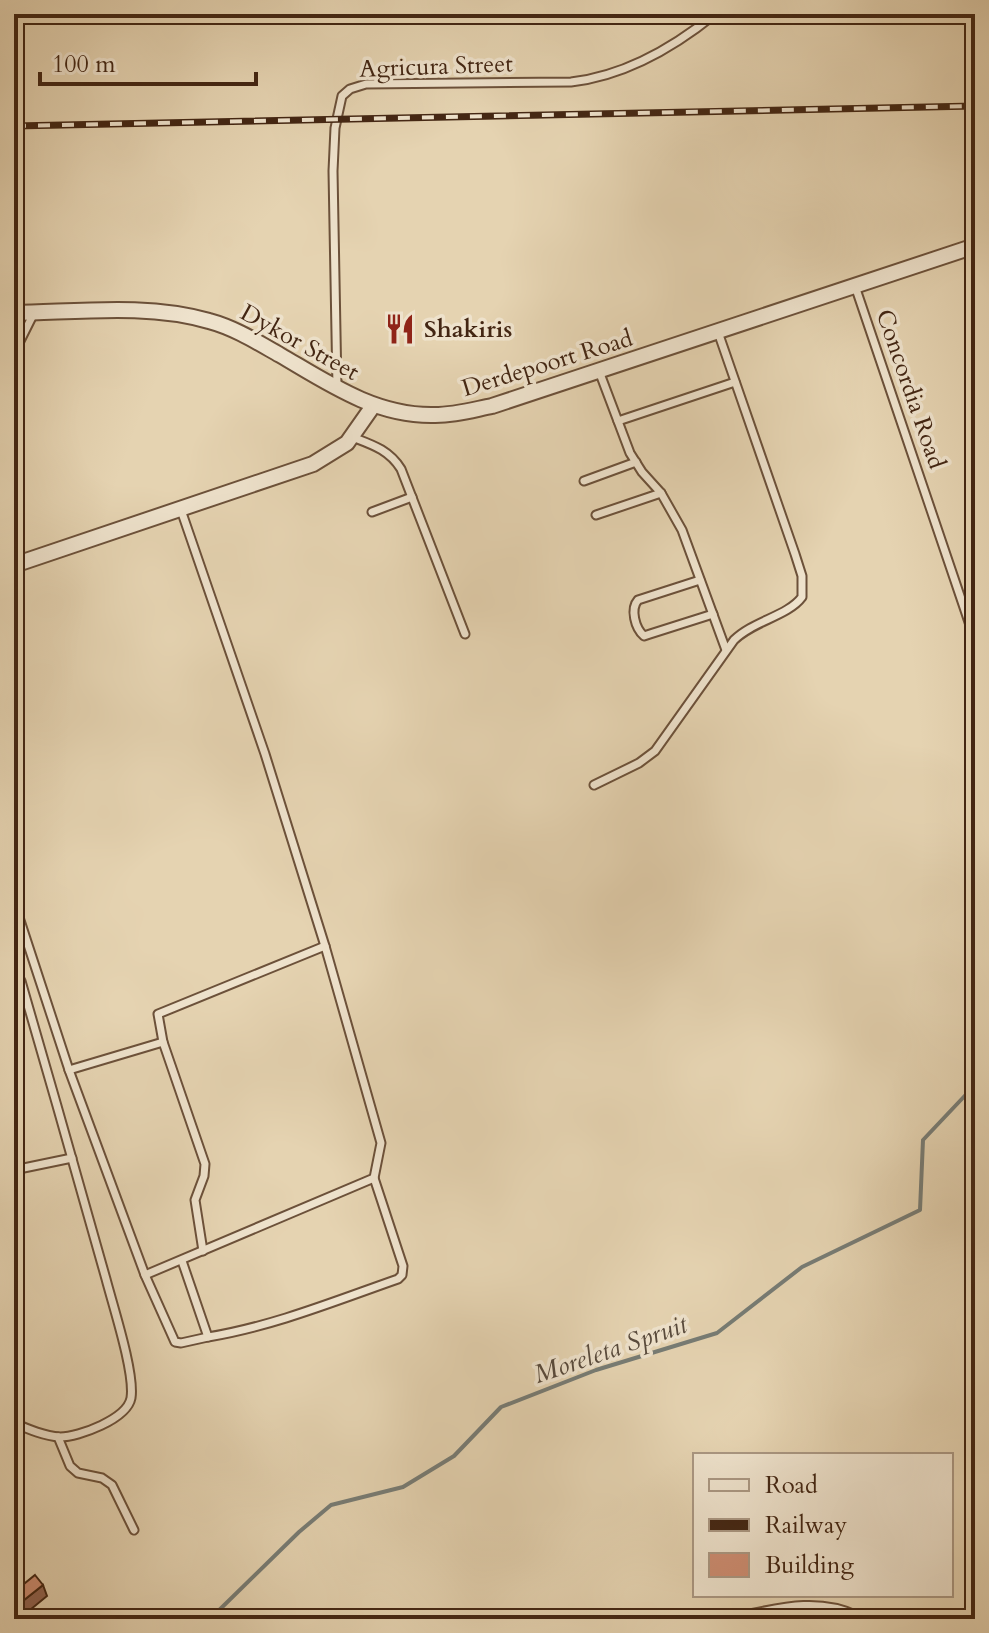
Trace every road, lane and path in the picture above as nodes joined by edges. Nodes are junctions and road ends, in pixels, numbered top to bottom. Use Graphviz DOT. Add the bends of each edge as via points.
graph roads {
  1 [pos="715,14"];
  2 [pos="975,246"];
  3 [pos="855,286"];
  4 [pos="14,313"];
  5 [pos="34,313"];
  6 [pos="718,332"];
  7 [pos="14,353"];
  8 [pos="599,371"];
  9 [pos="735,382"];
  10 [pos="337,388"];
  11 [pos="373,406"];
  12 [pos="618,421"];
  13 [pos="352,437"];
  14 [pos="636,462"];
  15 [pos="584,481"];
  16 [pos="661,493"];
  17 [pos="412,497"];
  18 [pos="181,510"];
  19 [pos="372,512"];
  20 [pos="596,515"];
  21 [pos="14,565"];
  22 [pos="700,580"];
  23 [pos="713,614"];
  24 [pos="465,634"];
  25 [pos="975,640"];
  26 [pos="726,650"];
  27 [pos="594,785"];
  28 [pos="14,902"];
  29 [pos="325,946"];
  30 [pos="14,968"];
  31 [pos="163,1042"];
  32 [pos="69,1070"];
  33 [pos="72,1158"];
  34 [pos="14,1170"];
  35 [pos="374,1178"];
  36 [pos="203,1251"];
  37 [pos="182,1261"];
  38 [pos="145,1275"];
  39 [pos="208,1337"];
  40 [pos="14,1423"];
  41 [pos="58,1437"];
  42 [pos="134,1530"];
  43 [pos="743,1619"];
  44 [pos="856,1619"];
  1 -- 10 [label="lane, Agricura Street" via="629,68 591,80 366,84 347,91 334,138"];
  2 -- 3 [label="street, Derdepoort Road"];
  3 -- 6 [label="street, Derdepoort Road"];
  3 -- 25 [label="lane, Concordia Road"];
  4 -- 5 [label="street, Dykor Street"];
  5 -- 7 [label="lane"];
  5 -- 10 [label="street, Dykor Street" via="166,313 206,320 248,336"];
  6 -- 8 [label="street, Derdepoort Road"];
  6 -- 9 [label="lane"];
  8 -- 11 [label="street, Derdepoort Road" via="463,412 404,414"];
  8 -- 12 [label="lane"];
  9 -- 12 [label="lane"];
  9 -- 26 [label="lane" via="803,589 799,602 741,634"];
  10 -- 11 [label="street, Dykor Street"];
  11 -- 13 [label="street"];
  12 -- 14 [label="lane"];
  13 -- 17 [label="lane" via="394,457"];
  13 -- 18 [label="street" via="297,471"];
  14 -- 15 [label="lane"];
  14 -- 16 [label="lane"];
  16 -- 20 [label="lane"];
  16 -- 22 [label="lane" via="682,530"];
  17 -- 19 [label="lane"];
  17 -- 24 [label="lane"];
  18 -- 21 [label="street"];
  18 -- 29 [label="lane"];
  22 -- 23 [label="lane"];
  22 -- 23 [label="lane" via="638,600 634,613 639,632 644,636"];
  23 -- 26 [label="lane"];
  26 -- 27 [label="lane" via="655,751"];
  28 -- 32 [label="lane"];
  29 -- 31 [label="lane" via="161,1010 156,1018"];
  29 -- 35 [label="lane" via="381,1143"];
  30 -- 33 [label="lane"];
  31 -- 32 [label="lane"];
  31 -- 36 [label="lane" via="205,1164 195,1200"];
  32 -- 38 [label="lane"];
  33 -- 34 [label="lane"];
  33 -- 41 [label="lane" via="118,1324 131,1400 117,1418"];
  35 -- 36 [label="lane"];
  35 -- 39 [label="lane" via="403,1266 398,1279 280,1321"];
  36 -- 37 [label="lane"];
  37 -- 38 [label="lane"];
  37 -- 39 [label="lane"];
  38 -- 39 [label="lane" via="175,1342"];
  40 -- 41 [label="lane"];
  41 -- 42 [label="lane" via="70,1466 112,1485"];
  43 -- 44 [label="street" via="827,1608"];
}
